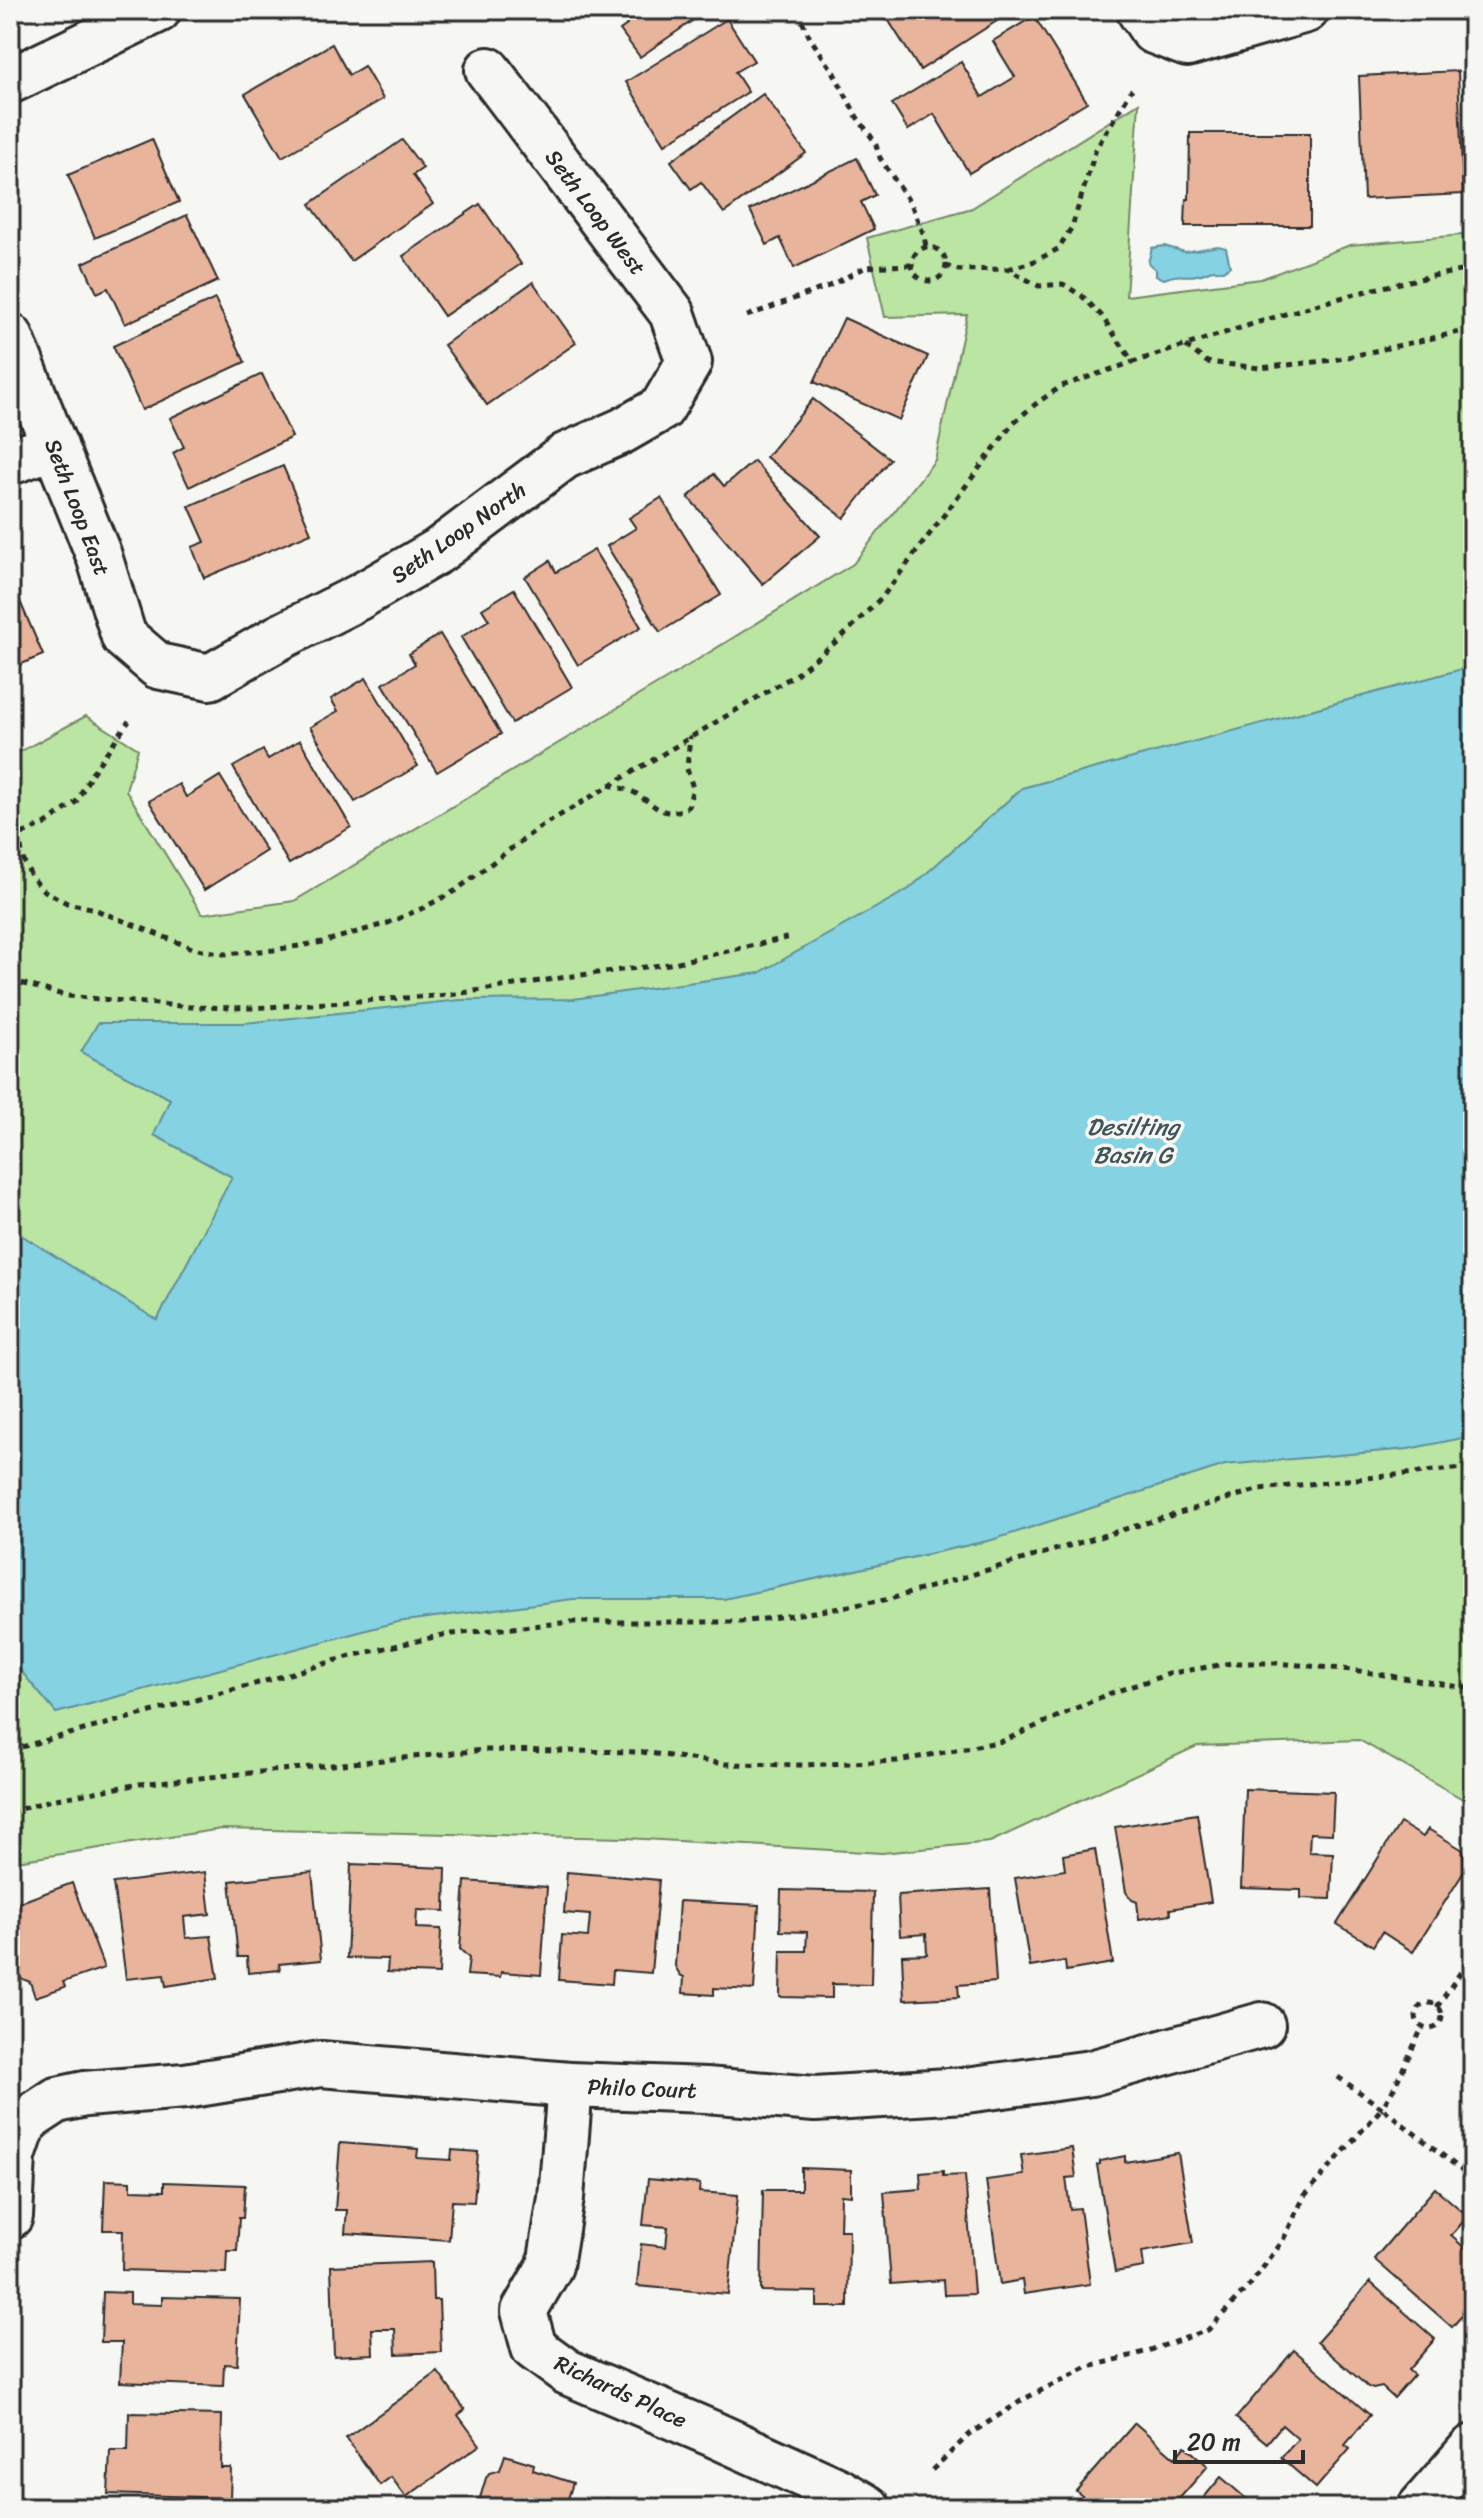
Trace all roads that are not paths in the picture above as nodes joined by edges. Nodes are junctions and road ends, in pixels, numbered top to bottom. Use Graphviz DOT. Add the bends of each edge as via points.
graph roads {
  1 [pos="158,10"];
  2 [pos="1306,10"];
  3 [pos="1146,20"];
  4 [pos="488,70"];
  5 [pos="10,81"];
  6 [pos="10,336"];
  7 [pos="689,362"];
  8 [pos="55,446"];
  9 [pos="10,462"];
  10 [pos="158,666"];
  11 [pos="1262,2025"];
  12 [pos="570,2085"];
  13 [pos="10,2216"];
  14 [pos="1473,2447"];
  15 [pos="868,2508"];
  16 [pos="1420,2508"];
  1 -- 5 [label="street"];
  2 -- 3 [label="street" via="1187,44"];
  4 -- 7 [label="street, Seth Loop West" via="672,313"];
  6 -- 8 [label="street, Seth Loop East"];
  7 -- 10 [label="street, Seth Loop North" via="662,408 565,456 438,551 359,597 210,677"];
  8 -- 9 [label="street"];
  8 -- 10 [label="street, Seth Loop East" via="99,556 124,637"];
  11 -- 12 [label="street, Philo Court" via="1091,2073 966,2090 815,2099"];
  12 -- 13 [label="street, Philo Court" via="321,2064 57,2100 25,2121 13,2156"];
  12 -- 15 [label="street, Richards Place" via="550,2266 524,2311 534,2348 567,2372"];
  14 -- 16 [label="street"];
}
